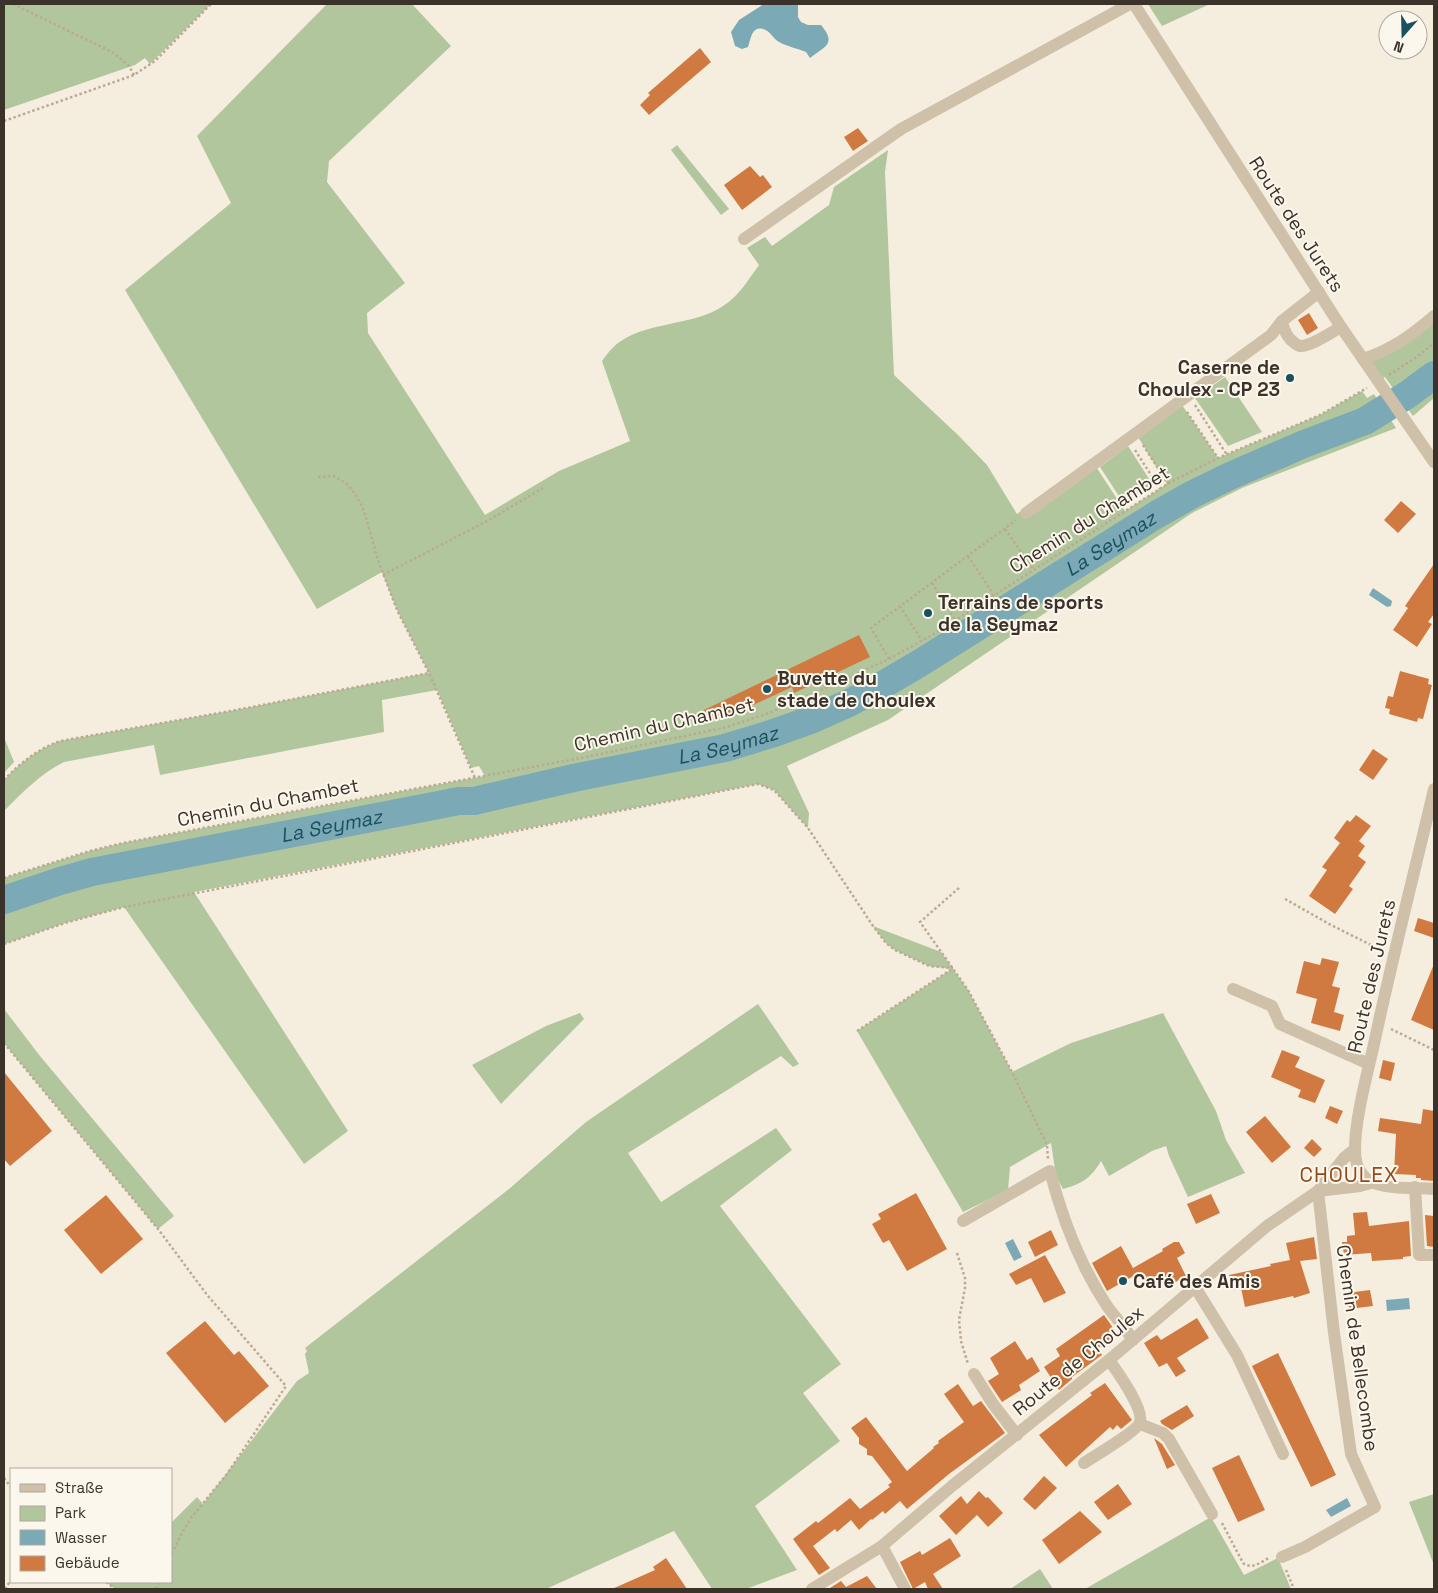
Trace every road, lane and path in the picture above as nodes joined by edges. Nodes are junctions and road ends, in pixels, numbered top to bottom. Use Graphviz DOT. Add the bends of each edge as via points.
graph roads {
  1 [pos="13,4"];
  2 [pos="210,4"];
  3 [pos="1132,4"];
  4 [pos="134,75"];
  5 [pos="4,121"];
  6 [pos="744,239"];
  7 [pos="1319,292"];
  8 [pos="1434,316"];
  9 [pos="1282,321"];
  10 [pos="1341,327"];
  11 [pos="1434,343"];
  12 [pos="1363,359"];
  13 [pos="1379,383"];
  14 [pos="1184,398"];
  15 [pos="1132,436"];
  16 [pos="1226,455"];
  17 [pos="1218,458"];
  18 [pos="1434,462"];
  19 [pos="318,477"];
  20 [pos="1168,484"];
  21 [pos="543,488"];
  22 [pos="1160,489"];
  23 [pos="1026,512"];
  24 [pos="1005,528"];
  25 [pos="968,556"];
  26 [pos="1034,570"];
  27 [pos="383,575"];
  28 [pos="932,583"];
  29 [pos="994,595"];
  30 [pos="900,606"];
  31 [pos="955,620"];
  32 [pos="922,641"];
  33 [pos="889,659"];
  34 [pos="429,673"];
  35 [pos="475,778"];
  36 [pos="4,780"];
  37 [pos="1434,789"];
  38 [pos="4,878"];
  39 [pos="960,888"];
  40 [pos="1285,899"];
  41 [pos="4,944"];
  42 [pos="1394,956"];
  43 [pos="953,968"];
  44 [pos="1234,990"];
  45 [pos="1378,1022"];
  46 [pos="857,1031"];
  47 [pos="4,1043"];
  48 [pos="1434,1050"];
  49 [pos="1369,1064"];
  50 [pos="1355,1149"];
  51 [pos="1050,1171"];
  52 [pos="1371,1183"];
  53 [pos="1415,1187"];
  54 [pos="1434,1189"];
  55 [pos="1318,1191"];
  56 [pos="963,1221"];
  57 [pos="957,1253"];
  58 [pos="1434,1256"];
  59 [pos="1195,1287"];
  60 [pos="1133,1340"];
  61 [pos="1109,1360"];
  62 [pos="974,1374"];
  63 [pos="1140,1424"];
  64 [pos="1017,1435"];
  65 [pos="1283,1454"];
  66 [pos="1084,1463"];
  67 [pos="1212,1514"];
  68 [pos="882,1546"];
  69 [pos="172,1553"];
  70 [pos="1282,1557"];
  71 [pos="812,1589"];
  72 [pos="905,1589"];
  73 [pos="1294,1589"];
  1 -- 4 [label="path" via="114,53"];
  2 -- 4 [label="path" via="155,60"];
  3 -- 6 [label="street" via="901,129"];
  3 -- 7 [label="street, Route des Jurets"];
  4 -- 5 [label="path"];
  7 -- 9 [label="street"];
  7 -- 10 [label="street, Route des Jurets"];
  8 -- 12 [label="street" via="1411,336"];
  9 -- 10 [label="street" via="1288,337 1300,346"];
  9 -- 14 [label="street" via="1270,335"];
  10 -- 12 [label="street, Route des Jurets"];
  11 -- 13 [label="path, Chemin du Chambet"];
  12 -- 13 [label="street, Route des Jurets"];
  13 -- 16 [label="path, Chemin du Chambet" via="1320,415"];
  13 -- 18 [label="street, Route des Jurets"];
  14 -- 15 [label="street"];
  14 -- 16 [label="path"];
  14 -- 17 [label="path"];
  15 -- 20 [label="path"];
  15 -- 22 [label="path"];
  15 -- 23 [label="street"];
  16 -- 17 [label="path, Chemin du Chambet"];
  17 -- 20 [label="path, Chemin du Chambet"];
  19 -- 27 [label="path" via="334,476 353,489 364,511"];
  20 -- 22 [label="path, Chemin du Chambet"];
  21 -- 27 [label="path" via="490,520"];
  22 -- 26 [label="path, Chemin du Chambet"];
  23 -- 24 [label="path"];
  24 -- 25 [label="path"];
  24 -- 26 [label="path"];
  25 -- 28 [label="path"];
  25 -- 29 [label="path"];
  26 -- 29 [label="path, Chemin du Chambet"];
  27 -- 34 [label="path"];
  28 -- 30 [label="path"];
  28 -- 31 [label="path"];
  29 -- 31 [label="path, Chemin du Chambet"];
  30 -- 32 [label="path"];
  30 -- 33 [label="path" via="871,628"];
  31 -- 32 [label="path, Chemin du Chambet"];
  32 -- 33 [label="path, Chemin du Chambet"];
  33 -- 35 [label="path, Chemin du Chambet" via="768,713 727,727"];
  34 -- 35 [label="path"];
  34 -- 36 [label="path" via="60,741 35,753"];
  35 -- 38 [label="path, Chemin du Chambet" via="107,847"];
  37 -- 42 [label="street, Route des Jurets"];
  39 -- 43 [label="path" via="920,922"];
  40 -- 42 [label="path"];
  41 -- 43 [label="path" via="66,922 124,907 758,784 774,790 808,828 886,943 929,966"];
  42 -- 45 [label="street, Route des Jurets"];
  43 -- 46 [label="path"];
  43 -- 51 [label="path" via="1012,1072 1047,1145"];
  44 -- 49 [label="street" via="1272,1006 1280,1024"];
  45 -- 48 [label="path"];
  45 -- 49 [label="street, Route des Jurets"];
  47 -- 69 [label="path" via="158,1229 208,1296 286,1386 227,1474 191,1518"];
  49 -- 50 [label="street, Route des Jurets"];
  50 -- 52 [label="street, Route des Jurets" via="1361,1173"];
  50 -- 55 [label="street, Route de Choulex"];
  51 -- 56 [label="street"];
  51 -- 60 [label="street" via="1060,1209 1082,1260 1107,1305"];
  52 -- 53 [label="street"];
  52 -- 55 [label="street"];
  53 -- 54 [label="street"];
  53 -- 58 [label="street" via="1419,1255"];
  55 -- 59 [label="street, Route de Choulex" via="1267,1226"];
  55 -- 70 [label="street, Chemin de Bellecombe" via="1350,1454 1375,1507"];
  57 -- 62 [label="path" via="965,1278 959,1329 965,1356"];
  59 -- 60 [label="street, Route de Choulex"];
  59 -- 65 [label="street" via="1237,1355"];
  60 -- 61 [label="street, Route de Choulex"];
  61 -- 63 [label="street" via="1136,1403"];
  61 -- 64 [label="street, Route de Choulex"];
  62 -- 64 [label="street"];
  63 -- 66 [label="street"];
  63 -- 67 [label="street" via="1163,1433 1169,1439"];
  64 -- 68 [label="street, Route de Choulex"];
  67 -- 70 [label="path" via="1216,1512 1247,1566 1280,1552"];
  68 -- 71 [label="street, Route de Choulex"];
  68 -- 72 [label="street"];
  70 -- 73 [label="path"];
}
